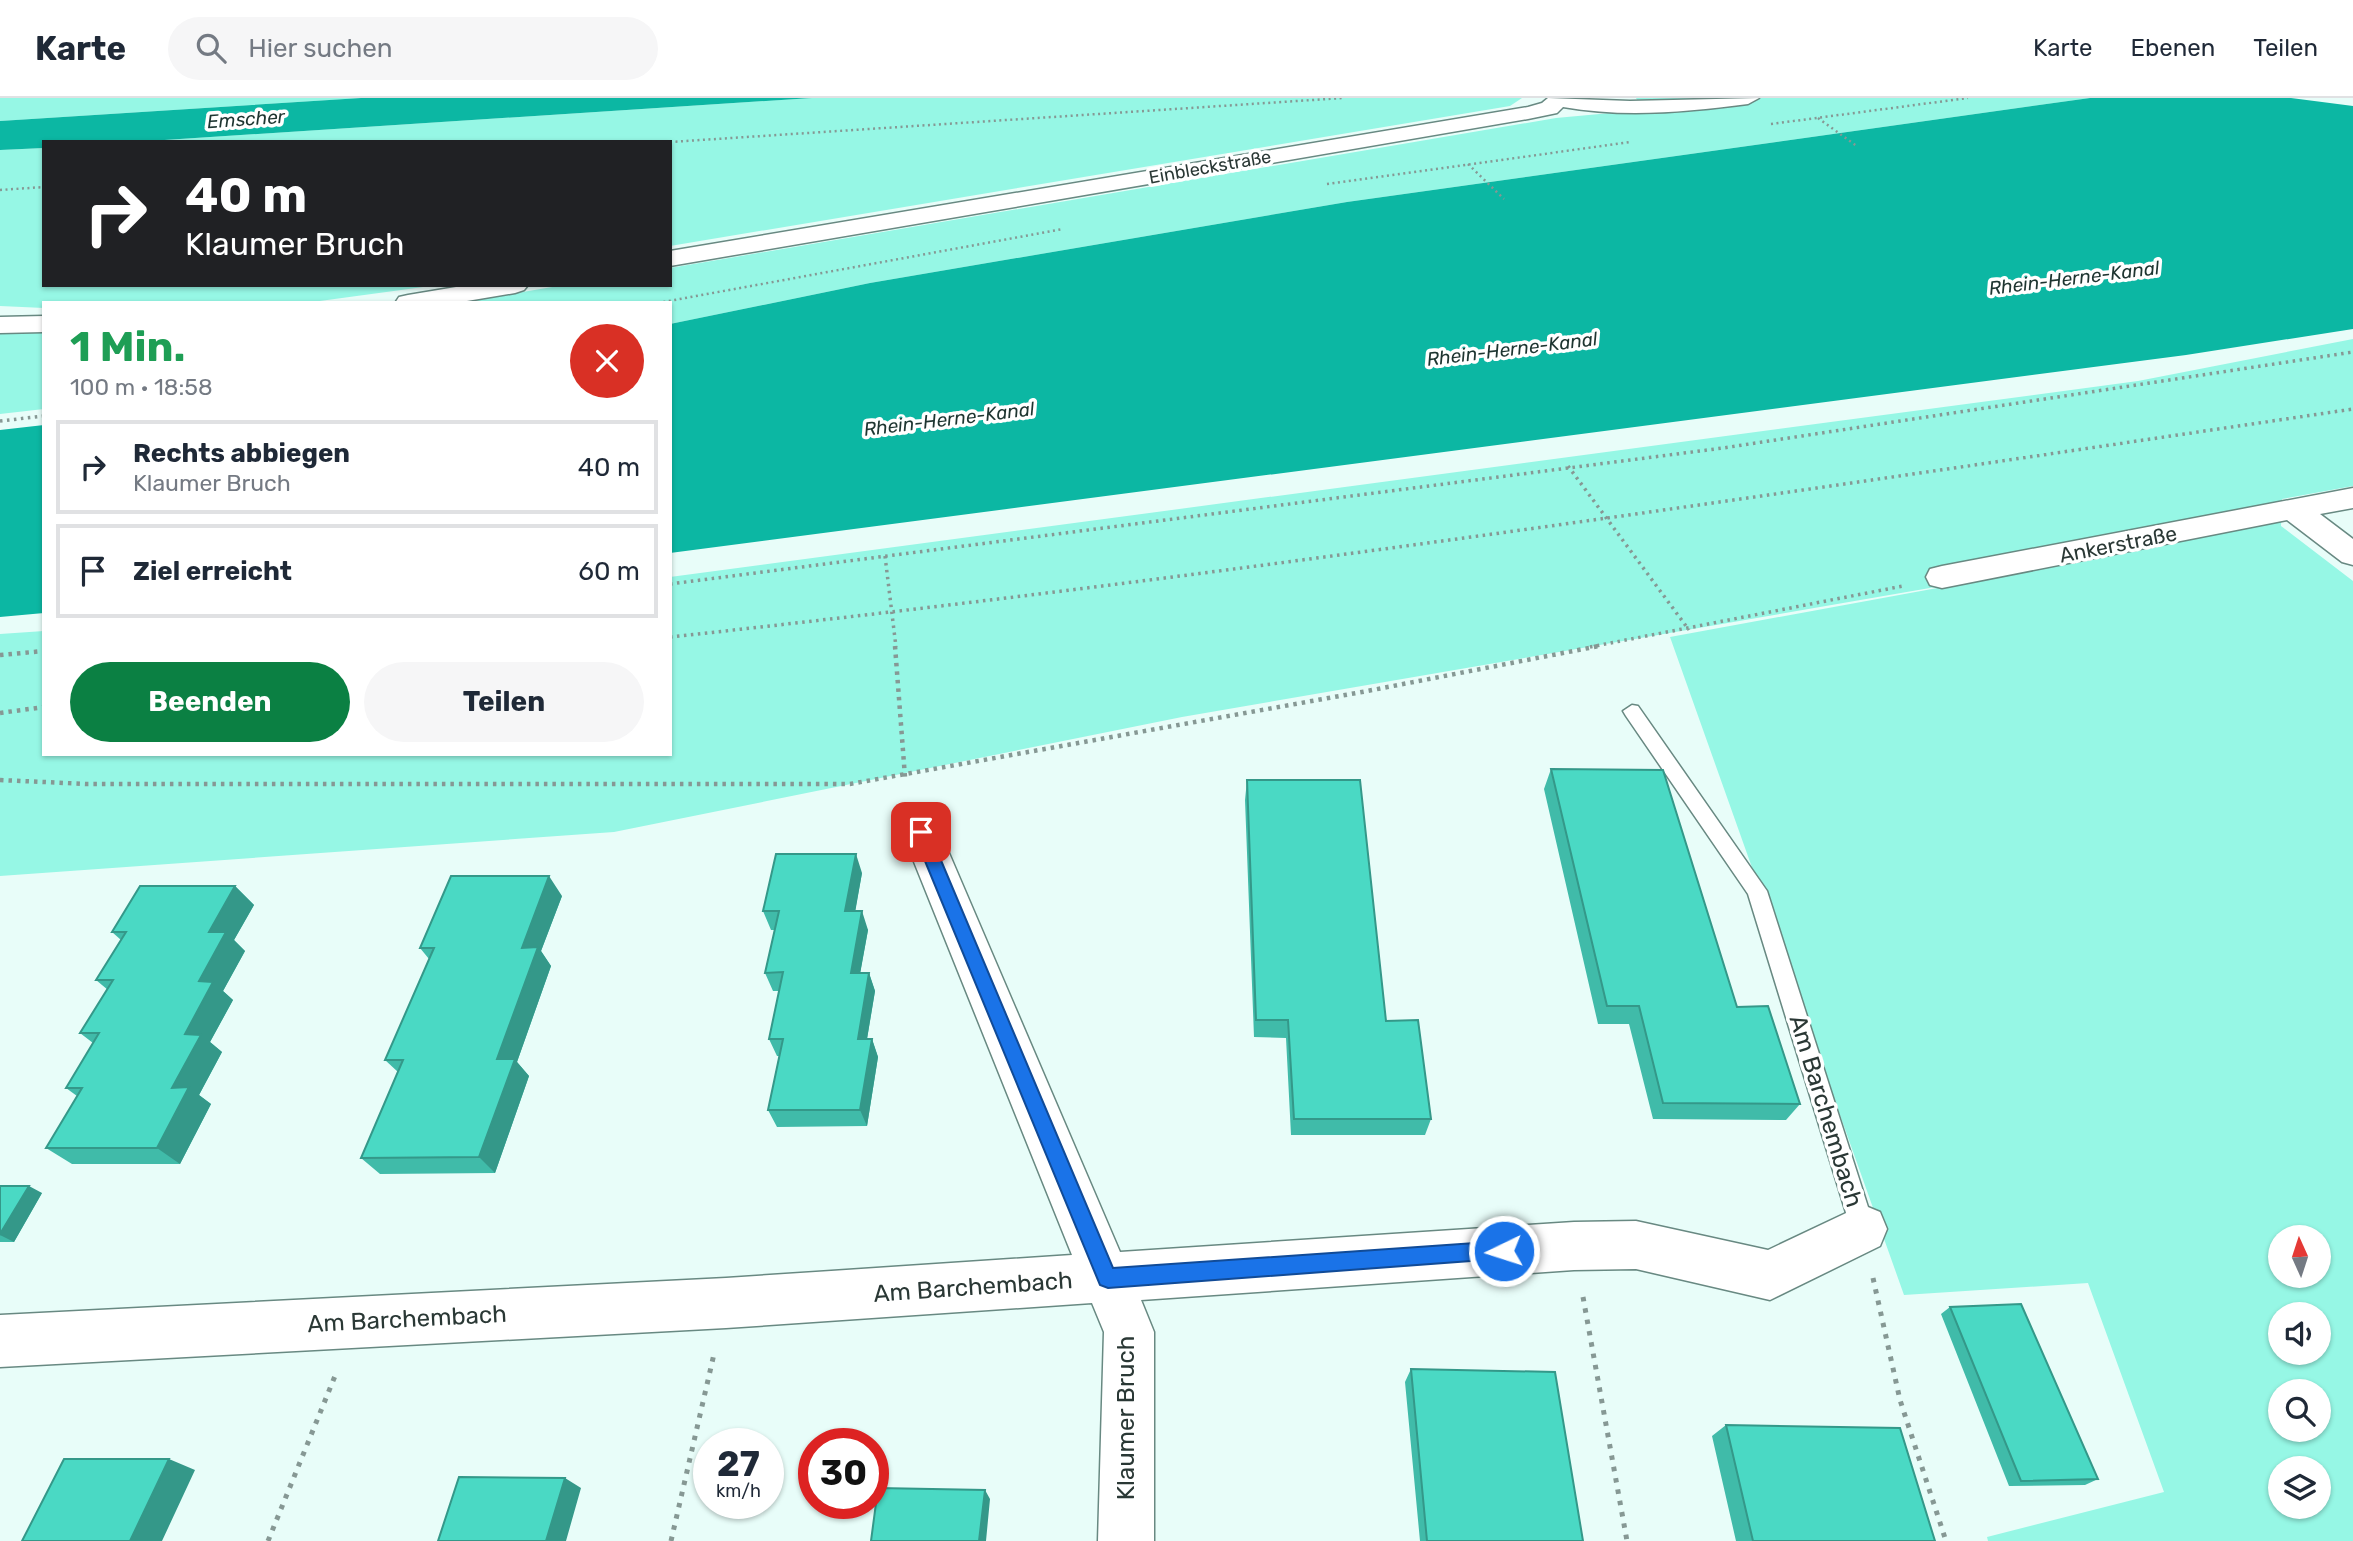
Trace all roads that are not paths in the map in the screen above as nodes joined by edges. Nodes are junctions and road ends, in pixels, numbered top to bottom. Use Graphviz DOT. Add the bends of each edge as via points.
graph roads {
  1 [pos="1748,98"];
  2 [pos="1560,99"];
  3 [pos="672,259"];
  4 [pos="503,287"];
  5 [pos="420,301"];
  6 [pos="42,324"];
  7 [pos="0,325"];
  8 [pos="2353,498"];
  9 [pos="2294,510"];
  10 [pos="2353,555"];
  11 [pos="1942,578"];
  12 [pos="1632,710"];
  13 [pos="921,832"];
  14 [pos="1863,1229"];
  15 [pos="1108,1278"];
  16 [pos="0,1341"];
  17 [pos="1126,1541"];
  1 -- 2 [label="street, Einbleckstraße" via="1623,108"];
  2 -- 3 [label="street, Einbleckstraße" via="1549,108 1528,113"];
  4 -- 5 [label="street"];
  6 -- 7 [label="street"];
  8 -- 9 [label="street, Ankerstraße"];
  9 -- 10 [label="street"];
  9 -- 11 [label="street, Ankerstraße"];
  12 -- 14 [label="lane, Am Barchembach" via="1757,891"];
  13 -- 15 [label="street, Klaumer Bruch"];
  14 -- 15 [label="street, Am Barchembach" via="1770,1275 1636,1245"];
  15 -- 16 [label="street, Am Barchembach"];
  15 -- 17 [label="street, Klaumer Bruch" via="1129,1332"];
}
